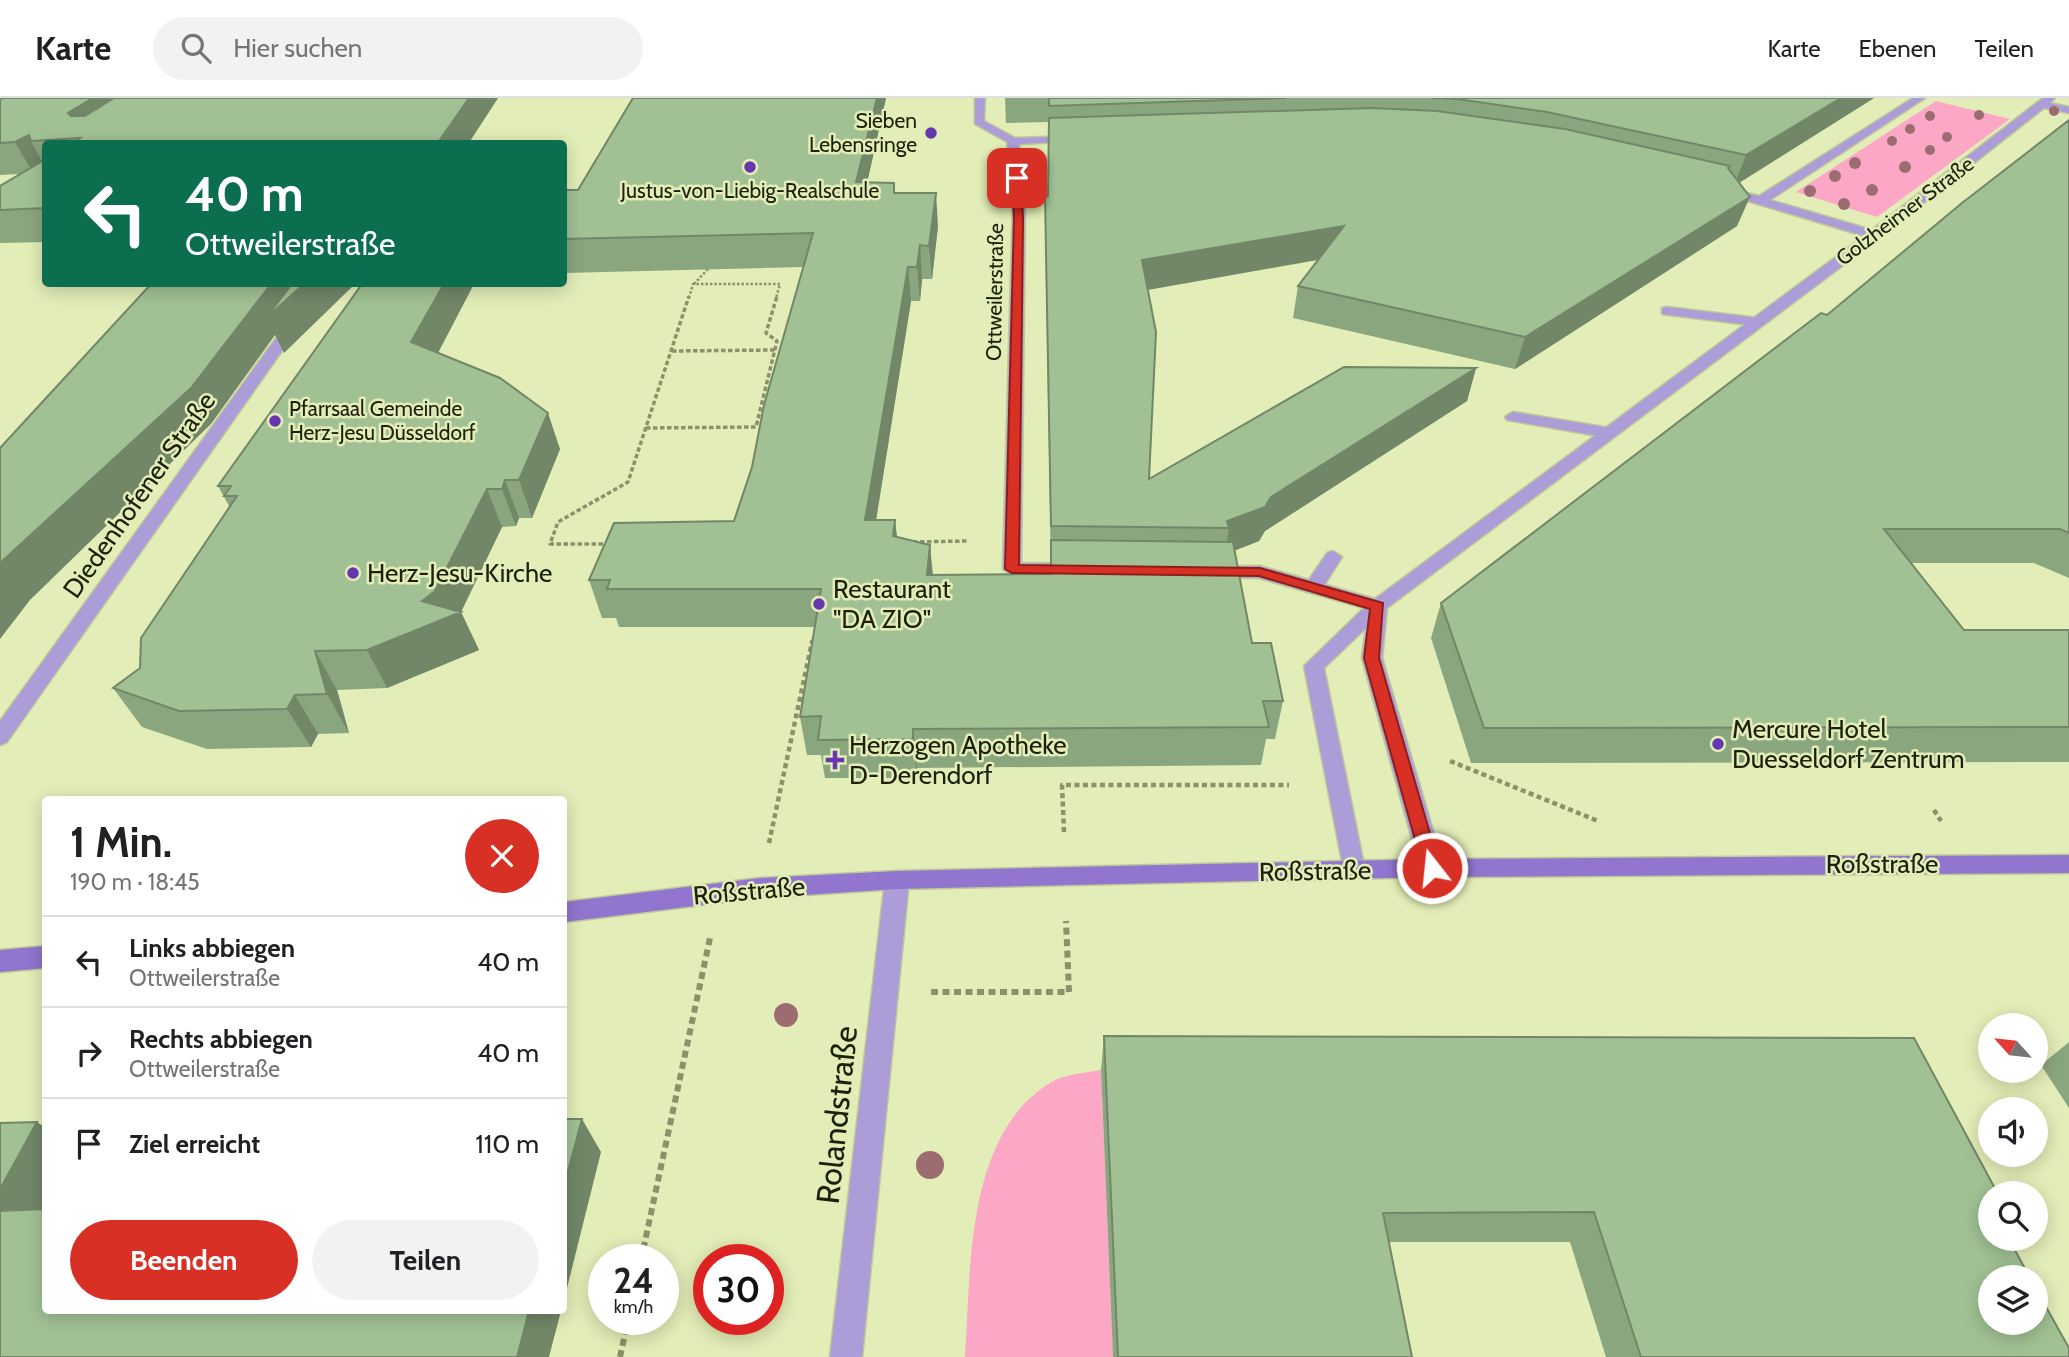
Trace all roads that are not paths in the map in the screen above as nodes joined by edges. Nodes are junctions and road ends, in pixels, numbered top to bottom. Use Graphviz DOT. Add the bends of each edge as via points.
graph roads {
  1 [pos="980,98"];
  2 [pos="1920,98"];
  3 [pos="2048,101"];
  4 [pos="2069,110"];
  5 [pos="1095,138"];
  6 [pos="1013,141"];
  7 [pos="1709,186"];
  8 [pos="1761,200"];
  9 [pos="1874,235"];
  10 [pos="320,287"];
  11 [pos="1667,311"];
  12 [pos="1758,322"];
  13 [pos="1513,417"];
  14 [pos="1610,433"];
  15 [pos="1333,557"];
  16 [pos="1095,570"];
  17 [pos="1191,571"];
  18 [pos="1313,587"];
  19 [pos="1378,606"];
  20 [pos="0,737"];
  21 [pos="2069,864"];
  22 [pos="1432,868"];
  23 [pos="1353,870"];
  24 [pos="897,880"];
  25 [pos="567,912"];
  26 [pos="42,957"];
  27 [pos="0,961"];
  28 [pos="846,1357"];
  1 -- 6 [label="street" via="979,122"];
  2 -- 8 [label="street"];
  3 -- 4 [label="street"];
  3 -- 9 [label="street, Golzheimer Straße"];
  5 -- 6 [label="street"];
  6 -- 16 [label="street, Ottweilerstraße" via="1019,219 1012,569"];
  7 -- 8 [label="street"];
  8 -- 9 [label="street"];
  9 -- 12 [label="street, Golzheimer Straße"];
  10 -- 20 [label="street, Diedenhofener Straße"];
  11 -- 12 [label="street"];
  12 -- 14 [label="street, Golzheimer Straße"];
  13 -- 14 [label="street"];
  14 -- 19 [label="street, Golzheimer Straße"];
  15 -- 18 [label="street"];
  17 -- 18 [label="street" via="1260,572"];
  18 -- 19 [label="street"];
  19 -- 22 [label="street" via="1372,658"];
  19 -- 23 [label="street, Golzheimer Straße" via="1314,666"];
  21 -- 22 [label="street, Roßstraße"];
  22 -- 23 [label="street, Roßstraße"];
  23 -- 24 [label="street, Roßstraße"];
  24 -- 25 [label="street, Roßstraße" via="760,888"];
  24 -- 28 [label="street, Rolandstraße"];
  26 -- 27 [label="street"];
}
